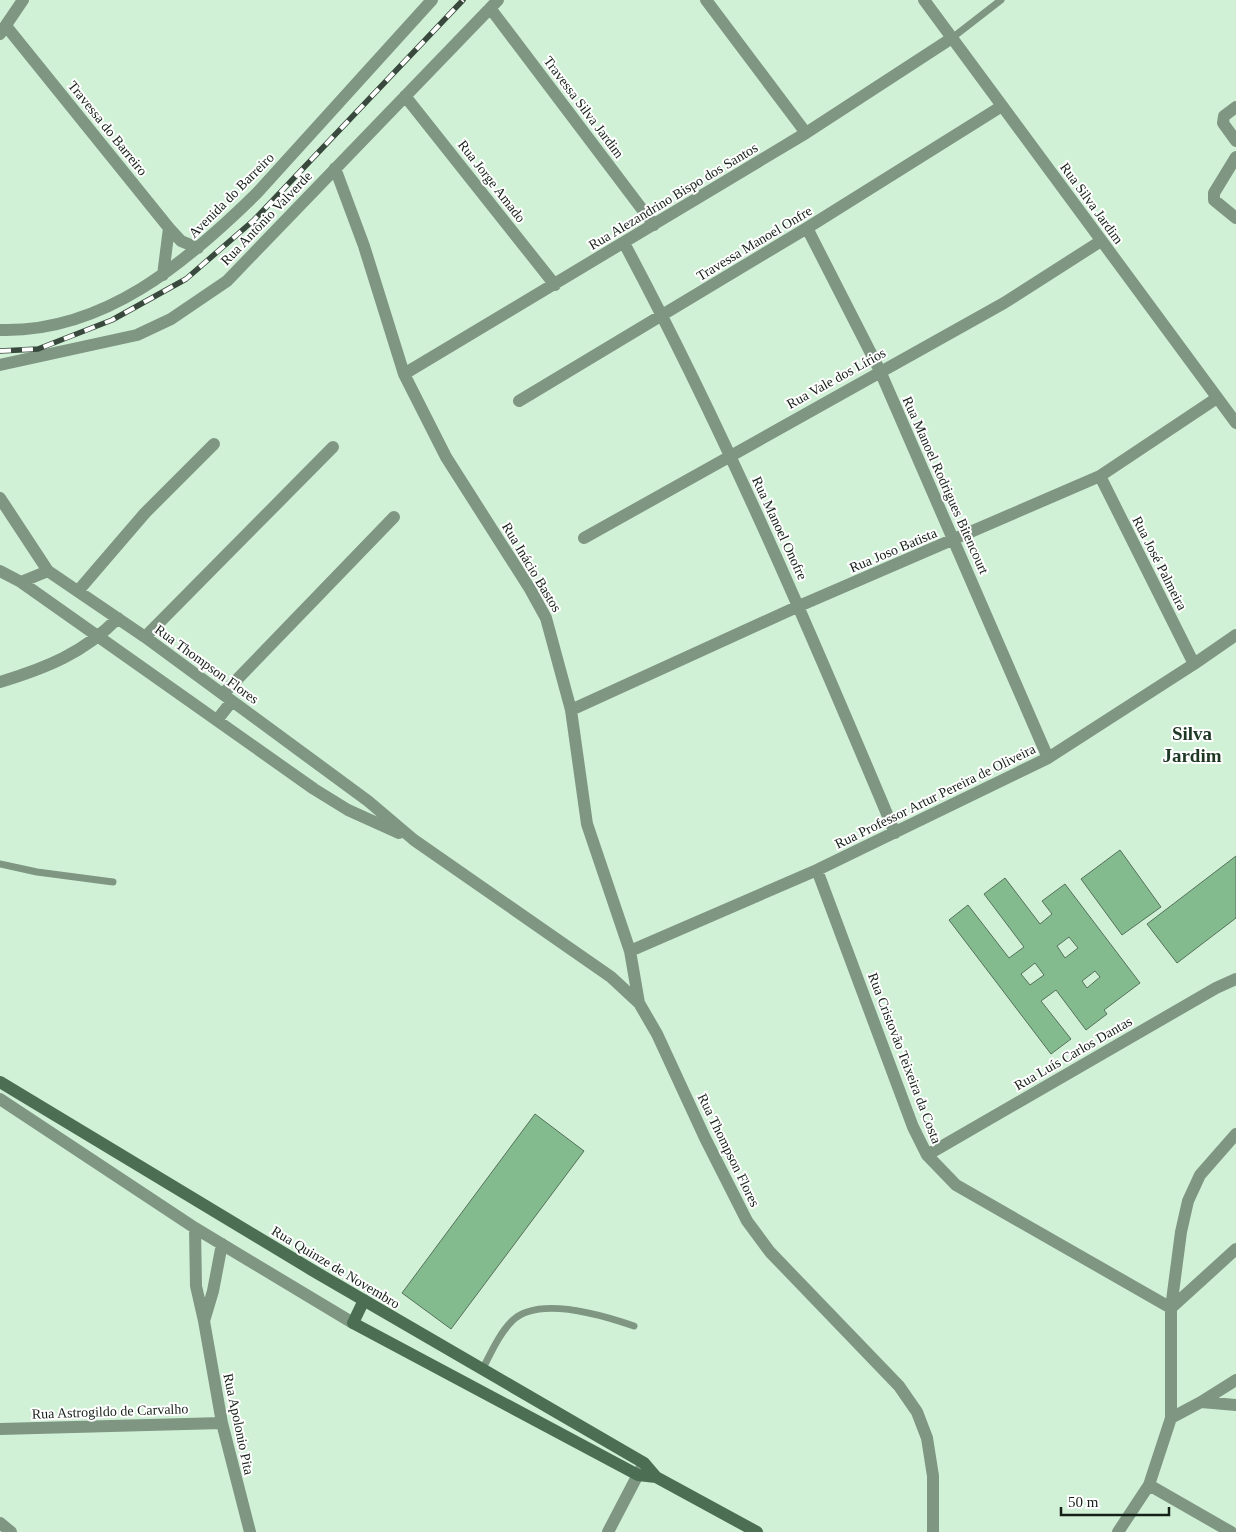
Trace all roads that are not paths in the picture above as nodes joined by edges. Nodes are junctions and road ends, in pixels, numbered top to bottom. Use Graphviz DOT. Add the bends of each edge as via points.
graph roads {
  1 [pos="432,0"];
  2 [pos="706,0"];
  3 [pos="924,0"];
  4 [pos="1001,0"];
  5 [pos="24,1"];
  6 [pos="494,4"];
  7 [pos="3,30"];
  8 [pos="952,38"];
  9 [pos="405,96"];
  10 [pos="1002,106"];
  11 [pos="1236,107"];
  12 [pos="806,133"];
  13 [pos="1236,141"];
  14 [pos="1236,157"];
  15 [pos="335,168"];
  16 [pos="1236,218"];
  17 [pos="654,225"];
  18 [pos="168,228"];
  19 [pos="807,228"];
  20 [pos="1101,241"];
  21 [pos="624,243"];
  22 [pos="198,248"];
  23 [pos="164,274"];
  24 [pos="555,286"];
  25 [pos="663,315"];
  26 [pos="0,330"];
  27 [pos="0,364"];
  28 [pos="880,371"];
  29 [pos="404,374"];
  30 [pos="1217,398"];
  31 [pos="519,401"];
  32 [pos="1236,423"];
  33 [pos="214,444"];
  34 [pos="333,447"];
  35 [pos="729,455"];
  36 [pos="1100,476"];
  37 [pos="0,498"];
  38 [pos="394,517"];
  39 [pos="584,538"];
  40 [pos="954,540"];
  41 [pos="0,571"];
  42 [pos="48,571"];
  43 [pos="21,582"];
  44 [pos="78,591"];
  45 [pos="799,606"];
  46 [pos="118,618"];
  47 [pos="1236,635"];
  48 [pos="100,637"];
  49 [pos="144,637"];
  50 [pos="1194,664"];
  51 [pos="0,682"];
  52 [pos="227,697"];
  53 [pos="571,710"];
  54 [pos="217,720"];
  55 [pos="1048,758"];
  56 [pos="895,833"];
  57 [pos="414,840"];
  58 [pos="0,864"];
  59 [pos="817,870"];
  60 [pos="113,882"];
  61 [pos="630,951"];
  62 [pos="1236,979"];
  63 [pos="640,1003"];
  64 [pos="0,1082"];
  65 [pos="0,1099"];
  66 [pos="1236,1134"];
  67 [pos="927,1155"];
  68 [pos="195,1228"];
  69 [pos="222,1244"];
  70 [pos="1236,1249"];
  71 [pos="364,1300"];
  72 [pos="1171,1308"];
  73 [pos="204,1321"];
  74 [pos="353,1323"];
  75 [pos="634,1326"];
  76 [pos="437,1344"];
  77 [pos="427,1363"];
  78 [pos="482,1370"];
  79 [pos="1236,1380"];
  80 [pos="1201,1402"];
  81 [pos="1236,1405"];
  82 [pos="1171,1418"];
  83 [pos="222,1423"];
  84 [pos="0,1429"];
  85 [pos="644,1463"];
  86 [pos="638,1475"];
  87 [pos="656,1477"];
  88 [pos="1149,1485"];
  89 [pos="0,1523"];
  90 [pos="1210,1526"];
  91 [pos="11,1532"];
  92 [pos="250,1532"];
  93 [pos="608,1532"];
  94 [pos="757,1532"];
  95 [pos="933,1532"];
  96 [pos="1118,1532"];
  97 [pos="1231,1532"];
  1 -- 22 [label="street, Avenida do Barreiro" via="257,193"];
  2 -- 12 [label="street"];
  3 -- 8 [label="street, Rua Silva Jardim"];
  4 -- 8 [label="lane"];
  5 -- 7 [label="street"];
  6 -- 9 [label="street, Rua Antônio Valverde"];
  6 -- 17 [label="street, Travessa Silva Jardim"];
  7 -- 18 [label="street, Travessa do Barreiro"];
  8 -- 10 [label="street, Rua Silva Jardim"];
  8 -- 12 [label="street, Rua Alezandrino Bispo dos Santos"];
  9 -- 15 [label="street, Rua Antônio Valverde"];
  9 -- 24 [label="street, Rua Jorge Amado"];
  10 -- 19 [label="street, Travessa Manoel Onfre"];
  10 -- 20 [label="street, Rua Silva Jardim"];
  11 -- 13 [label="street" via="1224,116 1223,123"];
  12 -- 17 [label="street, Rua Alezandrino Bispo dos Santos"];
  14 -- 16 [label="street" via="1214,193 1214,200"];
  15 -- 27 [label="street, Rua Antônio Valverde" via="226,281 171,319 137,335"];
  15 -- 29 [label="street, Rua Inácio Bastos" via="364,246"];
  17 -- 21 [label="street, Rua Alezandrino Bispo dos Santos"];
  18 -- 22 [label="street, Travessa do Barreiro" via="182,241"];
  18 -- 23 [label="street"];
  19 -- 25 [label="street, Travessa Manoel Onfre"];
  19 -- 28 [label="street, Rua Manoel Rodrigues Bitencourt"];
  20 -- 28 [label="street, Rua Vale dos Lírios" via="1004,303"];
  20 -- 30 [label="street, Rua Silva Jardim"];
  21 -- 24 [label="street, Rua Alezandrino Bispo dos Santos"];
  21 -- 25 [label="street, Rua Manoel Onofre"];
  22 -- 23 [label="street, Avenida do Barreiro"];
  23 -- 26 [label="street, Avenida do Barreiro" via="96,312 34,329"];
  24 -- 29 [label="street, Rua Alezandrino Bispo dos Santos"];
  25 -- 31 [label="street, Travessa Manoel Onfre"];
  25 -- 35 [label="street, Rua Manoel Onofre"];
  28 -- 35 [label="street, Rua Vale dos Lírios"];
  28 -- 40 [label="street, Rua Manoel Rodrigues Bitencourt"];
  29 -- 53 [label="street, Rua Inácio Bastos" via="446,457 546,618"];
  30 -- 32 [label="street, Rua Silva Jardim"];
  30 -- 36 [label="street, Rua Joso Batista"];
  33 -- 44 [label="street" via="145,513"];
  34 -- 49 [label="street"];
  35 -- 39 [label="street, Rua Vale dos Lírios"];
  35 -- 45 [label="street, Rua Manoel Onofre"];
  36 -- 40 [label="street, Rua Joso Batista"];
  36 -- 50 [label="street, Rua José Palmeira"];
  37 -- 42 [label="street, Rua Thompson Flores"];
  38 -- 52 [label="street"];
  40 -- 45 [label="street, Rua Joso Batista"];
  40 -- 55 [label="street, Rua Manoel Rodrigues Bitencourt"];
  41 -- 43 [label="street, Rua Thompson Flores"];
  42 -- 43 [label="street"];
  42 -- 44 [label="street, Rua Thompson Flores"];
  43 -- 48 [label="street, Rua Thompson Flores"];
  44 -- 46 [label="street, Rua Thompson Flores"];
  45 -- 53 [label="street, Rua Joso Batista"];
  45 -- 56 [label="street, Rua Manoel Onofre"];
  46 -- 48 [label="street"];
  46 -- 49 [label="street, Rua Thompson Flores"];
  47 -- 50 [label="street, Rua Professor Artur Pereira de Oliveira"];
  48 -- 51 [label="street" via="53,664"];
  48 -- 54 [label="street, Rua Thompson Flores"];
  49 -- 52 [label="street, Rua Thompson Flores"];
  50 -- 55 [label="street, Rua Professor Artur Pereira de Oliveira"];
  52 -- 54 [label="street"];
  52 -- 57 [label="street, Rua Thompson Flores" via="368,801"];
  53 -- 61 [label="street, Rua Inácio Bastos" via="587,824"];
  54 -- 57 [label="street, Rua Thompson Flores" via="348,810"];
  55 -- 56 [label="street, Rua Professor Artur Pereira de Oliveira"];
  56 -- 59 [label="street, Rua Professor Artur Pereira de Oliveira"];
  57 -- 63 [label="street, Rua Thompson Flores" via="611,977"];
  58 -- 60 [label="lane"];
  59 -- 61 [label="street, Rua Professor Artur Pereira de Oliveira"];
  59 -- 67 [label="street, Rua Cristovão Teixeira da Costa" via="913,1127"];
  61 -- 63 [label="street, Rua Inácio Bastos"];
  62 -- 67 [label="street, Rua Luís Carlos Dantas"];
  63 -- 95 [label="street, Rua Thompson Flores" via="747,1221 776,1258 899,1386 917,1412 927,1438 933,1476"];
  64 -- 71 [label="main road, Rua Quinze de Novembro"];
  65 -- 68 [label="street"];
  66 -- 72 [label="street" via="1200,1175 1188,1201"];
  67 -- 72 [label="street, Rua Cristovão Teixeira da Costa" via="956,1185"];
  68 -- 69 [label="street"];
  68 -- 73 [label="street, Rua Apolonio Pita" via="194,1268"];
  69 -- 73 [label="street, Rua Apolonio Pita"];
  69 -- 74 [label="street"];
  70 -- 72 [label="street"];
  71 -- 74 [label="main road"];
  71 -- 76 [label="main road, Rua Quinze de Novembro"];
  72 -- 82 [label="street"];
  73 -- 83 [label="street, Rua Apolonio Pita"];
  74 -- 77 [label="main road, Rua Quinze de Novembro"];
  75 -- 78 [label="lane" via="586,1312 532,1311 513,1320"];
  76 -- 77 [label="main road"];
  76 -- 78 [label="main road, Rua Quinze de Novembro"];
  77 -- 86 [label="main road, Rua Quinze de Novembro"];
  78 -- 85 [label="main road, Rua Quinze de Novembro"];
  79 -- 80 [label="street"];
  80 -- 81 [label="street"];
  80 -- 82 [label="street"];
  82 -- 88 [label="street"];
  83 -- 84 [label="street, Rua Astrogildo de Carvalho"];
  83 -- 92 [label="street, Rua Apolonio Pita"];
  85 -- 86 [label="street"];
  85 -- 87 [label="main road, Rua Quinze de Novembro"];
  86 -- 87 [label="main road, Rua Quinze de Novembro"];
  86 -- 93 [label="street"];
  87 -- 94 [label="main road, Rua Quinze de Novembro"];
  88 -- 90 [label="street"];
  88 -- 96 [label="street"];
  89 -- 91 [label="street"];
  90 -- 97 [label="street"];
}
